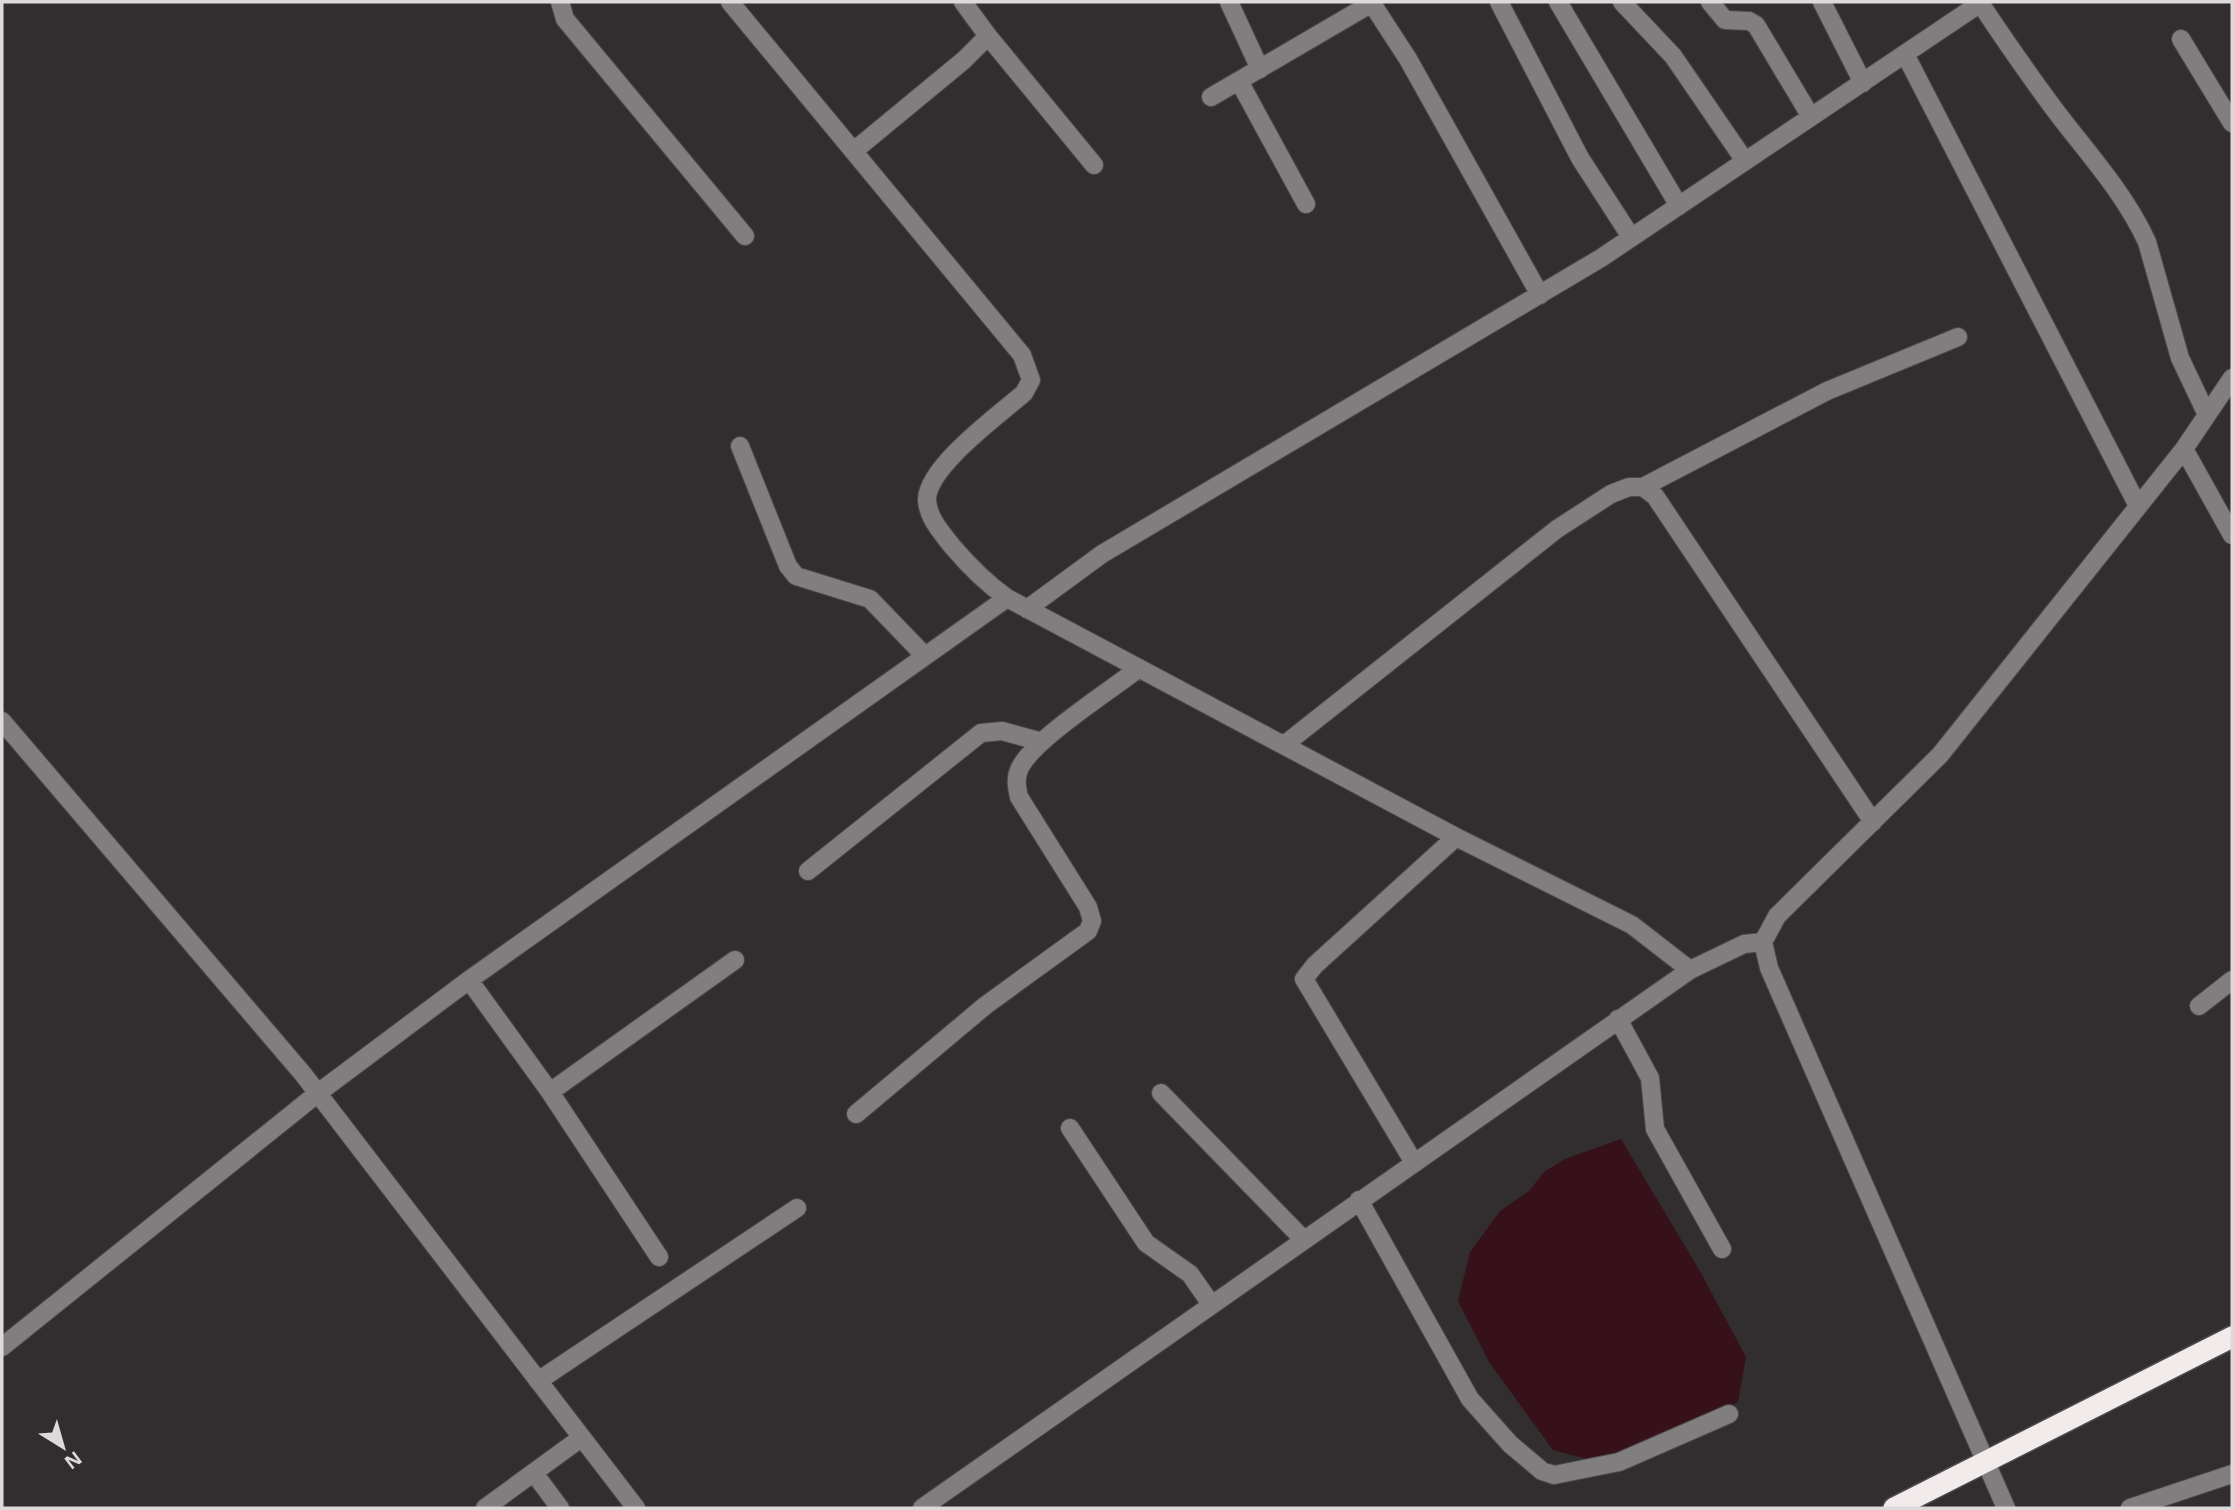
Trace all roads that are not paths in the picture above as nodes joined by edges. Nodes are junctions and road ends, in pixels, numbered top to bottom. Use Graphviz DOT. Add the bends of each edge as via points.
graph roads {
  1 [pos="560,2"];
  2 [pos="730,2"];
  3 [pos="962,2"];
  4 [pos="1229,2"];
  5 [pos="1372,2"];
  6 [pos="1499,2"];
  7 [pos="1558,2"];
  8 [pos="1622,2"];
  9 [pos="1710,2"];
  10 [pos="1822,2"];
  11 [pos="1981,3"];
  12 [pos="988,36"];
  13 [pos="2181,39"];
  14 [pos="1905,54"];
  15 [pos="1260,69"];
  16 [pos="1239,81"];
  17 [pos="1863,82"];
  18 [pos="1211,97"];
  19 [pos="1811,117"];
  20 [pos="2232,123"];
  21 [pos="855,150"];
  22 [pos="1745,161"];
  23 [pos="1094,165"];
  24 [pos="1306,204"];
  25 [pos="1679,206"];
  26 [pos="745,236"];
  27 [pos="1632,237"];
  28 [pos="1540,295"];
  29 [pos="1958,337"];
  30 [pos="2232,378"];
  31 [pos="2207,415"];
  32 [pos="740,446"];
  33 [pos="2184,449"];
  34 [pos="1643,487"];
  35 [pos="2138,506"];
  36 [pos="2232,535"];
  37 [pos="1007,598"];
  38 [pos="1027,609"];
  39 [pos="925,656"];
  40 [pos="1139,668"];
  41 [pos="2,722"];
  42 [pos="1042,742"];
  43 [pos="1284,745"];
  44 [pos="1873,821"];
  45 [pos="1455,837"];
  46 [pos="808,871"];
  47 [pos="1763,942"];
  48 [pos="735,960"];
  49 [pos="1690,970"];
  50 [pos="469,980"];
  51 [pos="2232,980"];
  52 [pos="2199,1006"];
  53 [pos="1618,1019"];
  54 [pos="318,1093"];
  55 [pos="550,1093"];
  56 [pos="1161,1093"];
  57 [pos="856,1114"];
  58 [pos="1070,1128"];
  59 [pos="1413,1161"];
  60 [pos="1359,1200"];
  61 [pos="797,1209"];
  62 [pos="1303,1239"];
  63 [pos="1722,1249"];
  64 [pos="659,1257"];
  65 [pos="1211,1304"];
  66 [pos="2232,1337"];
  67 [pos="2,1347"];
  68 [pos="538,1381"];
  69 [pos="1729,1414"];
  70 [pos="581,1438"];
  71 [pos="1987,1463"];
  72 [pos="534,1472"];
  73 [pos="2232,1474"];
  74 [pos="485,1508"];
  75 [pos="560,1508"];
  76 [pos="636,1508"];
  77 [pos="922,1508"];
  78 [pos="1894,1508"];
  79 [pos="2006,1508"];
  80 [pos="2130,1508"];
  1 -- 26 [label="street" via="565,19"];
  2 -- 21 [label="street"];
  3 -- 12 [label="street"];
  4 -- 15 [label="street"];
  5 -- 15 [label="street"];
  5 -- 28 [label="street"];
  6 -- 27 [label="street" via="1580,158"];
  7 -- 25 [label="street"];
  8 -- 22 [label="street" via="1672,56"];
  9 -- 19 [label="street" via="1725,20 1756,25"];
  10 -- 17 [label="street"];
  11 -- 14 [label="street"];
  11 -- 31 [label="street" via="2139,224 2180,358"];
  12 -- 21 [label="street"];
  12 -- 23 [label="street"];
  13 -- 20 [label="street"];
  14 -- 17 [label="street"];
  14 -- 35 [label="street"];
  15 -- 16 [label="street"];
  16 -- 18 [label="street"];
  16 -- 24 [label="street"];
  17 -- 19 [label="street"];
  19 -- 22 [label="street"];
  21 -- 37 [label="street" via="1022,355 1029,370 1031,380 1024,393 951,458 938,473 927,500 933,519 950,543 987,584"];
  22 -- 25 [label="street"];
  25 -- 27 [label="street"];
  27 -- 28 [label="street"];
  28 -- 38 [label="street" via="1102,554"];
  29 -- 34 [label="street" via="1827,391"];
  30 -- 31 [label="street"];
  31 -- 33 [label="street"];
  32 -- 39 [label="street" via="796,576 870,599"];
  33 -- 35 [label="street"];
  33 -- 36 [label="street"];
  34 -- 43 [label="street" via="1611,494 1557,529"];
  34 -- 44 [label="street" via="1656,496"];
  35 -- 44 [label="street" via="1940,755"];
  37 -- 38 [label="street"];
  37 -- 39 [label="street"];
  38 -- 40 [label="street"];
  39 -- 50 [label="street"];
  40 -- 42 [label="street"];
  40 -- 43 [label="street"];
  41 -- 54 [label="street"];
  42 -- 46 [label="street" via="1002,731 981,733"];
  42 -- 57 [label="street" via="1019,770 1019,797 1088,907 1092,921 1088,931 986,1005"];
  43 -- 45 [label="street"];
  44 -- 47 [label="street" via="1777,916"];
  45 -- 49 [label="street" via="1632,925"];
  45 -- 59 [label="street" via="1304,979"];
  47 -- 49 [label="street" via="1744,944"];
  47 -- 71 [label="street" via="1769,968"];
  48 -- 55 [label="street"];
  49 -- 53 [label="street"];
  50 -- 54 [label="street"];
  50 -- 55 [label="street"];
  51 -- 52 [label="street"];
  53 -- 59 [label="street"];
  53 -- 63 [label="street" via="1650,1078 1655,1129"];
  54 -- 67 [label="street"];
  54 -- 68 [label="street"];
  55 -- 64 [label="street"];
  56 -- 62 [label="street"];
  58 -- 65 [label="street" via="1146,1243 1180,1265"];
  59 -- 60 [label="street"];
  60 -- 62 [label="street"];
  60 -- 69 [label="street" via="1470,1399 1510,1444 1542,1471 1554,1475 1619,1462"];
  61 -- 68 [label="street"];
  62 -- 65 [label="street"];
  65 -- 77 [label="street"];
  66 -- 71 [label="highway"];
  68 -- 70 [label="street"];
  70 -- 72 [label="street"];
  70 -- 76 [label="street"];
  71 -- 78 [label="highway"];
  71 -- 79 [label="street"];
  72 -- 74 [label="street"];
  72 -- 75 [label="street"];
  73 -- 80 [label="street"];
}
